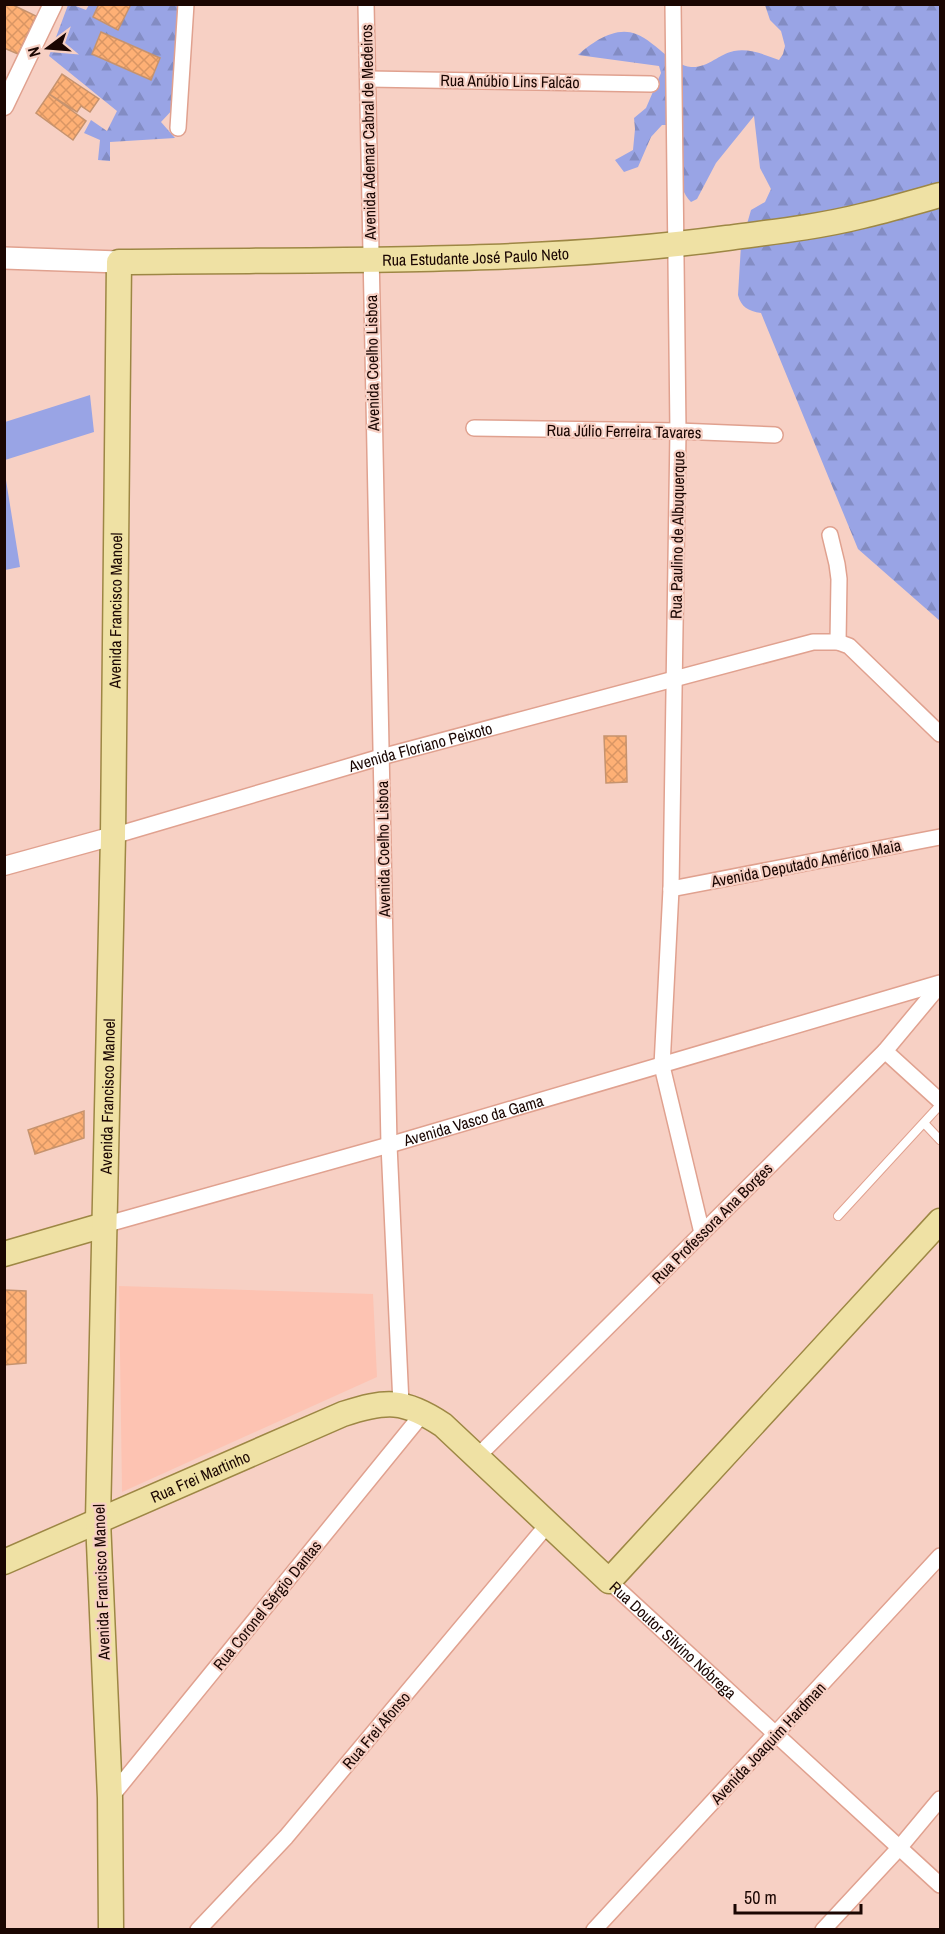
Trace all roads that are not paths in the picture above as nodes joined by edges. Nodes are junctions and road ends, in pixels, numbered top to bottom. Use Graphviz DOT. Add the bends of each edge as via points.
graph roads {
  1 [pos="53,4"];
  2 [pos="186,4"];
  3 [pos="366,4"];
  4 [pos="673,4"];
  5 [pos="369,79"];
  6 [pos="651,84"];
  7 [pos="4,106"];
  8 [pos="178,128"];
  9 [pos="940,195"];
  10 [pos="674,245"];
  11 [pos="4,258"];
  12 [pos="370,259"];
  13 [pos="119,262"];
  14 [pos="474,428"];
  15 [pos="678,431"];
  16 [pos="775,435"];
  17 [pos="830,535"];
  18 [pos="838,642"];
  19 [pos="675,678"];
  20 [pos="940,734"];
  21 [pos="381,757"];
  22 [pos="113,836"];
  23 [pos="940,837"];
  24 [pos="4,866"];
  25 [pos="671,889"];
  26 [pos="940,984"];
  27 [pos="885,1051"];
  28 [pos="662,1066"];
  29 [pos="940,1103"];
  30 [pos="924,1123"];
  31 [pos="940,1140"];
  32 [pos="389,1145"];
  33 [pos="838,1216"];
  34 [pos="940,1221"];
  35 [pos="104,1225"];
  36 [pos="702,1233"];
  37 [pos="4,1254"];
  38 [pos="401,1404"];
  39 [pos="424,1412"];
  40 [pos="478,1456"];
  41 [pos="98,1520"];
  42 [pos="548,1524"];
  43 [pos="940,1556"];
  44 [pos="4,1562"];
  45 [pos="609,1581"];
  46 [pos="777,1734"];
  47 [pos="110,1798"];
  48 [pos="940,1799"];
  49 [pos="900,1847"];
  50 [pos="940,1885"];
  51 [pos="111,1929"];
  52 [pos="198,1929"];
  53 [pos="594,1929"];
  54 [pos="823,1929"];
  1 -- 7 [label="street"];
  2 -- 8 [label="street"];
  3 -- 5 [label="street, Avenida Ademar Cabral de Medeiros"];
  4 -- 10 [label="street, Rua Paulino de Albuquerque"];
  5 -- 6 [label="street, Rua Anúbio Lins Falcão"];
  5 -- 12 [label="street, Avenida Ademar Cabral de Medeiros"];
  9 -- 10 [label="main road, Rua Estudante José Paulo Neto" via="849,219"];
  10 -- 12 [label="main road, Rua Estudante José Paulo Neto"];
  10 -- 15 [label="street, Rua Paulino de Albuquerque"];
  11 -- 13 [label="main road, Rua Estudante José Paulo Neto"];
  12 -- 13 [label="main road, Rua Estudante José Paulo Neto"];
  12 -- 21 [label="street, Avenida Coelho Lisboa"];
  13 -- 22 [label="main road, Avenida Francisco Manoel"];
  14 -- 15 [label="street, Rua Júlio Ferreira Tavares"];
  15 -- 16 [label="street, Rua Júlio Ferreira Tavares"];
  15 -- 19 [label="street, Rua Paulino de Albuquerque"];
  17 -- 18 [label="street" via="839,579"];
  18 -- 19 [label="street, Avenida Floriano Peixoto" via="813,642"];
  18 -- 20 [label="street" via="857,652"];
  19 -- 21 [label="street, Avenida Floriano Peixoto"];
  19 -- 25 [label="street, Rua Paulino de Albuquerque"];
  21 -- 22 [label="street, Avenida Floriano Peixoto"];
  21 -- 32 [label="street, Avenida Coelho Lisboa"];
  22 -- 24 [label="street, Avenida Floriano Peixoto"];
  22 -- 35 [label="main road, Avenida Francisco Manoel"];
  23 -- 25 [label="street, Avenida Deputado Américo Maia"];
  25 -- 28 [label="street, Rua Paulino de Albuquerque"];
  26 -- 27 [label="street, Rua Professora Ana Borges"];
  26 -- 28 [label="street, Avenida Vasco da Gama"];
  27 -- 29 [label="street"];
  27 -- 36 [label="street, Rua Professora Ana Borges"];
  28 -- 32 [label="street, Avenida Vasco da Gama"];
  28 -- 36 [label="street, Rua Paulino de Albuquerque"];
  29 -- 30 [label="lane"];
  30 -- 31 [label="lane"];
  30 -- 33 [label="lane"];
  32 -- 35 [label="street, Avenida Vasco da Gama"];
  32 -- 38 [label="street, Avenida Coelho Lisboa"];
  34 -- 45 [label="main road"];
  35 -- 37 [label="main road, Avenida Vasco da Gama"];
  35 -- 41 [label="main road, Avenida Francisco Manoel"];
  36 -- 40 [label="street, Rua Professora Ana Borges"];
  38 -- 39 [label="main road, Rua Doutor Silvino Nóbrega"];
  38 -- 41 [label="main road, Rua Frei Martinho" via="369,1406 343,1414"];
  39 -- 40 [label="main road, Rua Doutor Silvino Nóbrega"];
  39 -- 47 [label="street, Rua Coronel Sérgio Dantas"];
  40 -- 42 [label="main road, Rua Doutor Silvino Nóbrega"];
  41 -- 44 [label="main road, Rua Frei Martinho"];
  41 -- 47 [label="main road, Avenida Francisco Manoel"];
  42 -- 45 [label="main road, Rua Doutor Silvino Nóbrega"];
  42 -- 52 [label="street, Rua Frei Afonso" via="286,1836"];
  43 -- 46 [label="street, Avenida Joaquim Hardman"];
  45 -- 46 [label="street, Rua Doutor Silvino Nóbrega"];
  46 -- 49 [label="street, Rua Doutor Silvino Nóbrega"];
  46 -- 53 [label="street, Avenida Joaquim Hardman"];
  47 -- 51 [label="main road, Avenida Francisco Manoel"];
  48 -- 49 [label="street"];
  49 -- 50 [label="street, Rua Doutor Silvino Nóbrega"];
  49 -- 54 [label="street"];
}
